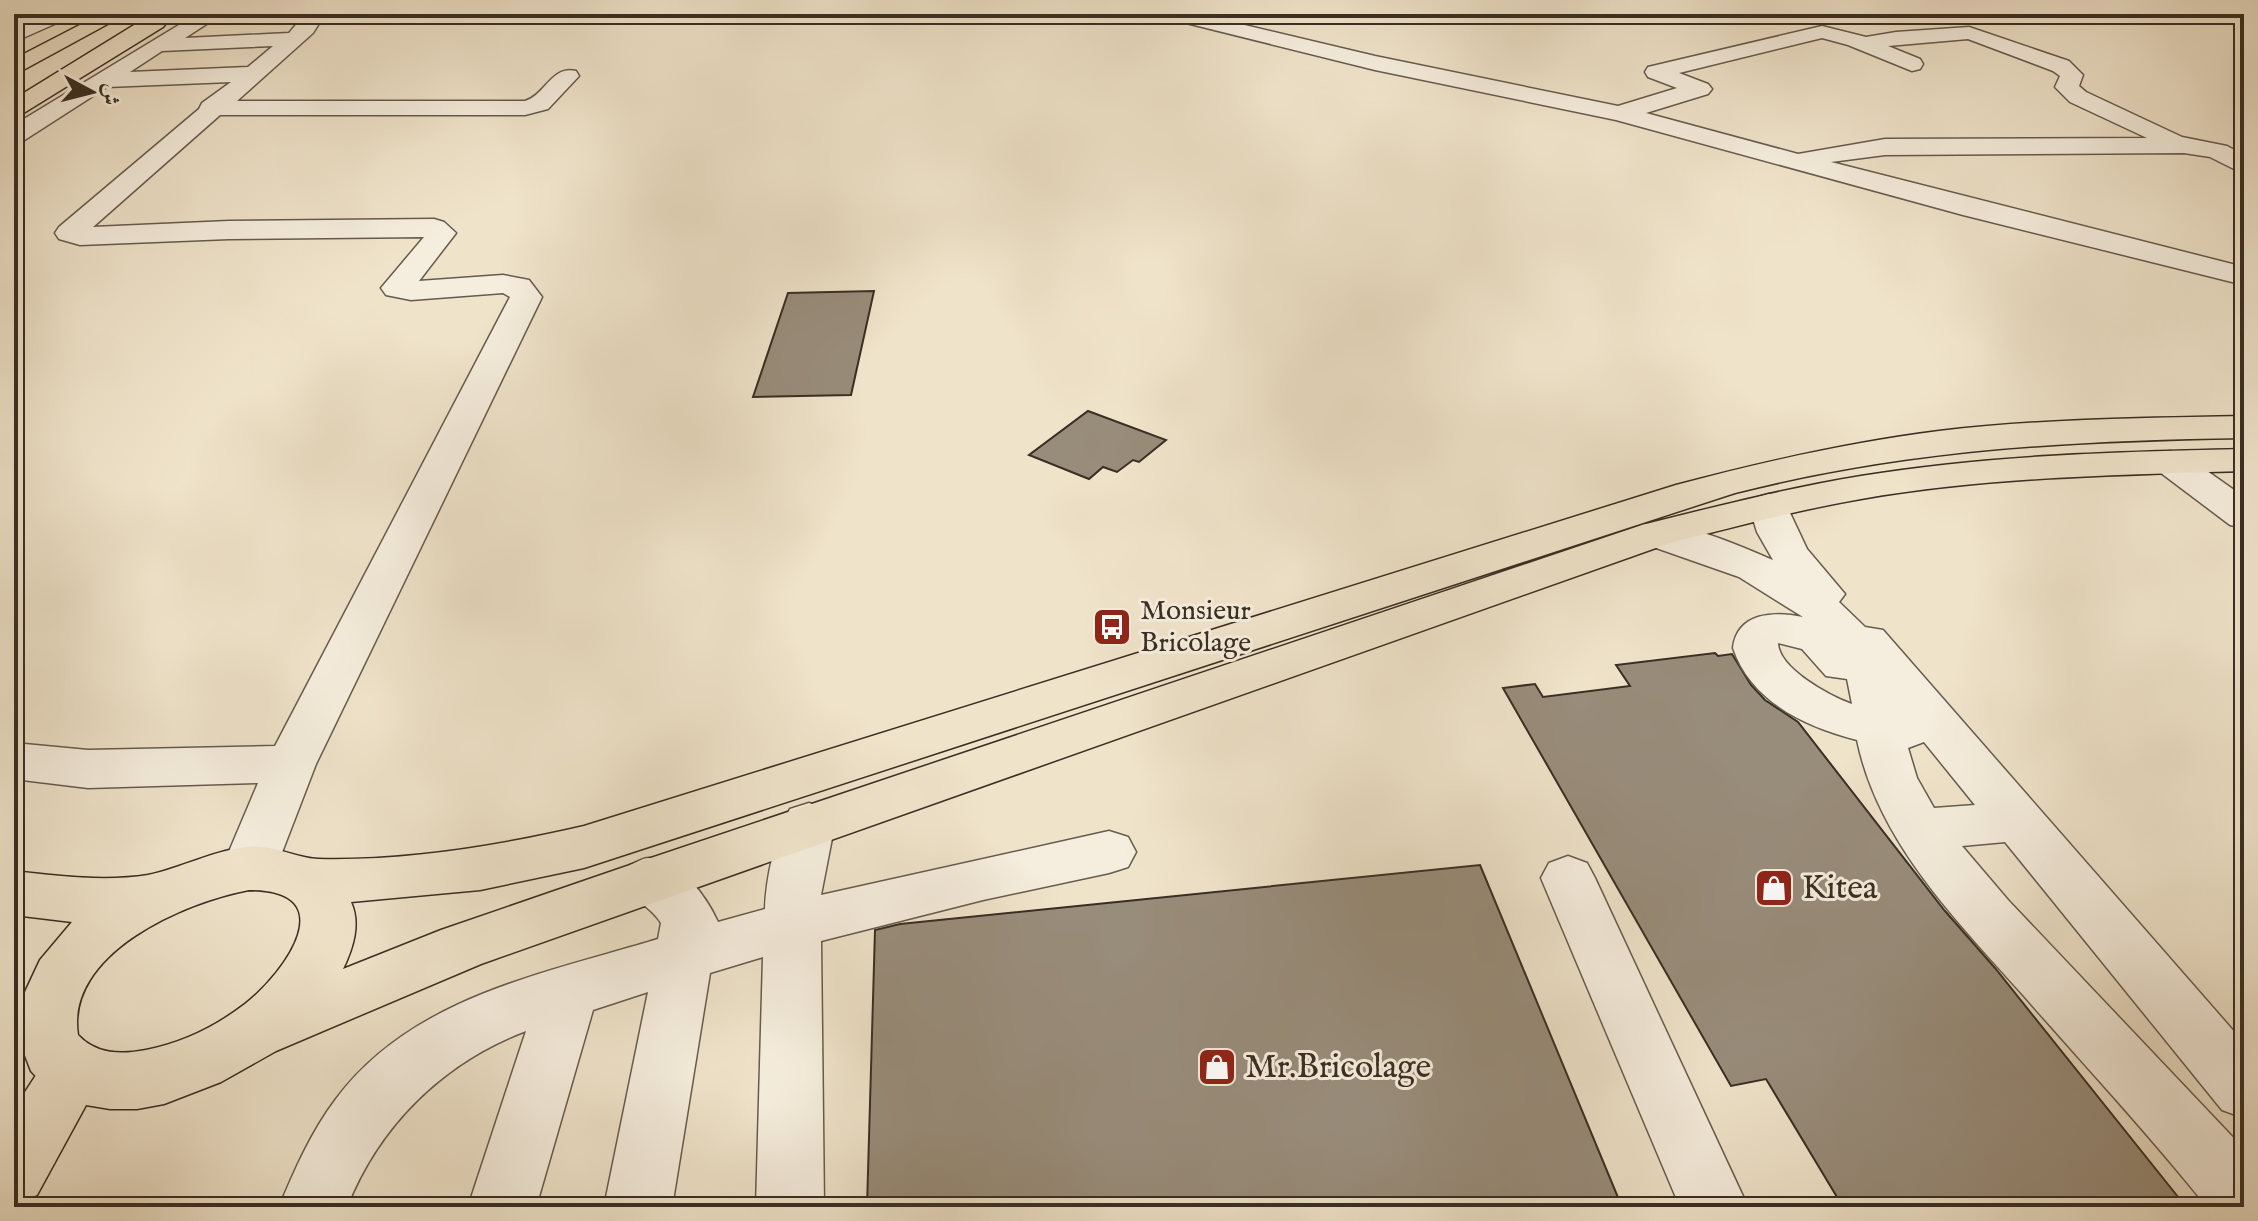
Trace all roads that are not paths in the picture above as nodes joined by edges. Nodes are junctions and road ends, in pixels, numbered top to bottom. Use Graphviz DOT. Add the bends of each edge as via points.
graph roads {
  1 [pos="61,14"];
  2 [pos="104,14"];
  3 [pos="116,14"];
  4 [pos="152,14"];
  5 [pos="163,14"];
  6 [pos="212,14"];
  7 [pos="1173,14"];
  8 [pos="299,33"];
  9 [pos="14,36"];
  10 [pos="1864,44"];
  11 [pos="158,45"];
  12 [pos="14,61"];
  13 [pos="1912,64"];
  14 [pos="14,68"];
  15 [pos="251,74"];
  16 [pos="568,76"];
  17 [pos="100,81"];
  18 [pos="14,91"];
  19 [pos="210,108"];
  20 [pos="14,109"];
  21 [pos="1619,113"];
  22 [pos="2236,132"];
  23 [pos="14,136"];
  24 [pos="2195,147"];
  25 [pos="1793,161"];
  26 [pos="2244,166"];
  27 [pos="2244,276"];
  28 [pos="2244,427"];
  29 [pos="2244,460"];
  30 [pos="2170,462"];
  31 [pos="1769,506"];
  32 [pos="2244,516"];
  33 [pos="1656,534"];
  34 [pos="1907,716"];
  35 [pos="14,761"];
  36 [pos="291,764"];
  37 [pos="2020,821"];
  38 [pos="809,823"];
  39 [pos="1920,830"];
  40 [pos="1109,852"];
  41 [pos="249,868"];
  42 [pos="1568,878"];
  43 [pos="649,880"];
  44 [pos="307,881"];
  45 [pos="14,893"];
  46 [pos="152,897"];
  47 [pos="793,925"];
  48 [pos="685,956"];
  49 [pos="568,993"];
  50 [pos="256,1031"];
  51 [pos="44,1041"];
  52 [pos="2244,1089"];
  53 [pos="14,1172"];
  54 [pos="2235,1176"];
  55 [pos="313,1207"];
  56 [pos="502,1207"];
  57 [pos="638,1207"];
  58 [pos="790,1207"];
  59 [pos="1714,1207"];
  1 -- 9 [label="street"];
  2 -- 12 [label="main road"];
  3 -- 14 [label="main road"];
  4 -- 18 [label="main road"];
  5 -- 20 [label="main road"];
  6 -- 11 [label="street"];
  7 -- 21 [label="street" via="1375,63"];
  8 -- 11 [label="street"];
  8 -- 11 [label="street"];
  8 -- 15 [label="street"];
  10 -- 13 [label="street"];
  10 -- 21 [label="street" via="1822,32 1656,72 1700,89"];
  10 -- 24 [label="street" via="1953,33 1988,38 2061,66 2072,75 2070,92"];
  11 -- 17 [label="street"];
  15 -- 17 [label="street"];
  15 -- 19 [label="street"];
  16 -- 19 [label="street" via="540,104 525,108"];
  17 -- 23 [label="street"];
  19 -- 36 [label="street" via="69,233 434,228 442,233 397,288 503,284 526,293"];
  21 -- 25 [label="street"];
  22 -- 24 [label="street"];
  24 -- 25 [label="street" via="1885,147"];
  24 -- 26 [label="street"];
  25 -- 27 [label="street"];
  28 -- 44 [label="main road" via="2020,434 1884,450 1749,477 584,847 463,873"];
  29 -- 30 [label="main road"];
  30 -- 31 [label="main road" via="1976,473"];
  30 -- 32 [label="street"];
  31 -- 33 [label="main road"];
  31 -- 34 [label="street" via="1776,534 1788,553"];
  33 -- 34 [label="street" via="1731,556 1803,594 1841,627"];
  33 -- 38 [label="main road"];
  34 -- 37 [label="street"];
  34 -- 39 [label="street" via="1890,771"];
  35 -- 36 [label="street" via="88,769"];
  36 -- 41 [label="street"];
  37 -- 39 [label="street"];
  37 -- 52 [label="street"];
  38 -- 43 [label="main road"];
  38 -- 47 [label="street" via="793,895"];
  39 -- 54 [label="street" via="1988,916"];
  40 -- 47 [label="street"];
  41 -- 44 [label="main road"];
  41 -- 46 [label="main road" via="185,882"];
  42 -- 59 [label="street"];
  43 -- 48 [label="street" via="678,902 690,922"];
  43 -- 50 [label="main road" via="461,947"];
  44 -- 50 [label="main road" via="324,901 327,915 329,929 319,962 294,998"];
  45 -- 46 [label="main road" via="64,900"];
  46 -- 51 [label="main road" via="85,946 62,976 47,1006"];
  47 -- 48 [label="street"];
  47 -- 58 [label="street"];
  48 -- 49 [label="street"];
  48 -- 57 [label="street"];
  49 -- 55 [label="street" via="465,1029 404,1070 353,1125"];
  49 -- 56 [label="street"];
  50 -- 51 [label="main road" via="209,1059 158,1077 111,1081"];
  51 -- 53 [label="main road"];
}
